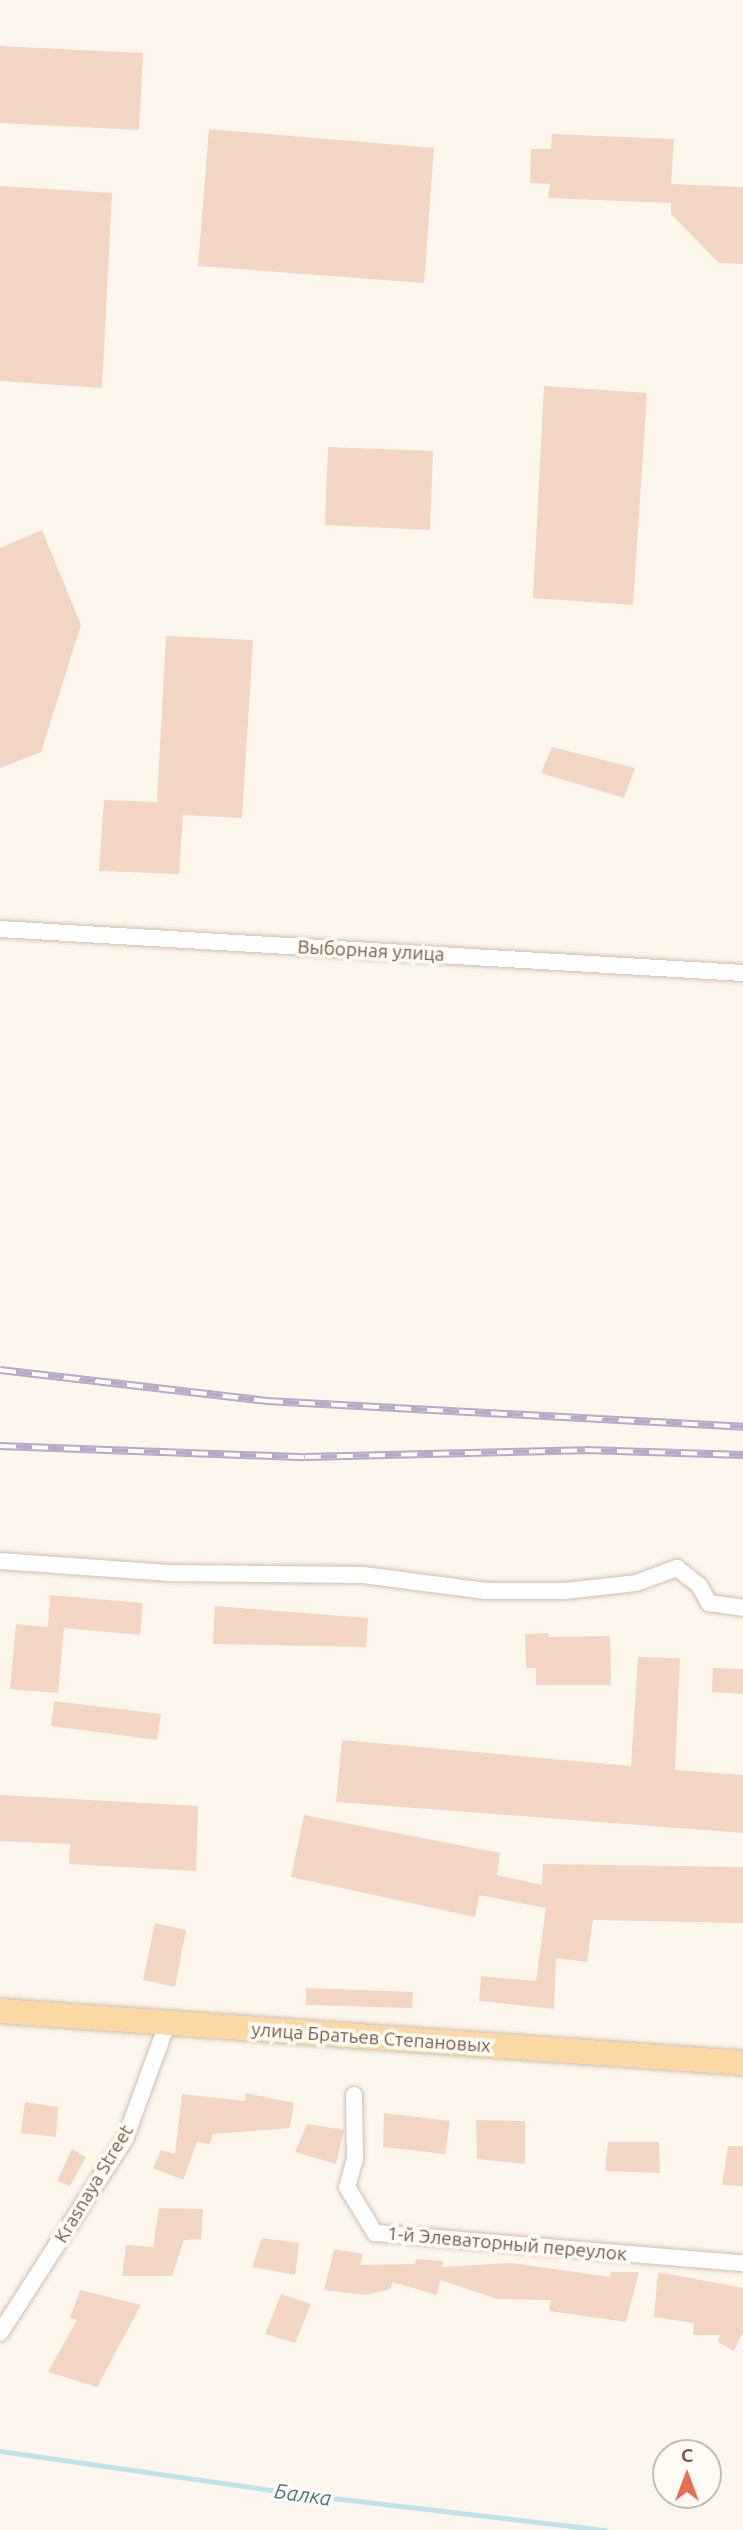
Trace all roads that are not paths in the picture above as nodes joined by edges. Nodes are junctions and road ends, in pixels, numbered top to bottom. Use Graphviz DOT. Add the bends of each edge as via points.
graph roads {
  1 [pos="0,929"];
  2 [pos="743,973"];
  3 [pos="0,1561"];
  4 [pos="743,1608"];
  5 [pos="0,2011"];
  6 [pos="167,2024"];
  7 [pos="743,2063"];
  8 [pos="354,2095"];
  9 [pos="743,2263"];
  10 [pos="0,2333"];
  1 -- 2 [label="street, Выборная улица"];
  3 -- 4 [label="street" via="169,1573 362,1575 486,1591 624,1584 677,1569 699,1585 709,1603"];
  5 -- 6 [label="main road, улица Братьев Степановых"];
  6 -- 7 [label="main road, улица Братьев Степановых"];
  6 -- 10 [label="street, Krasnaya Street" via="125,2138"];
  8 -- 9 [label="street, 1-й Элеваторный переулок" via="357,2136 347,2187 375,2232"];
}
